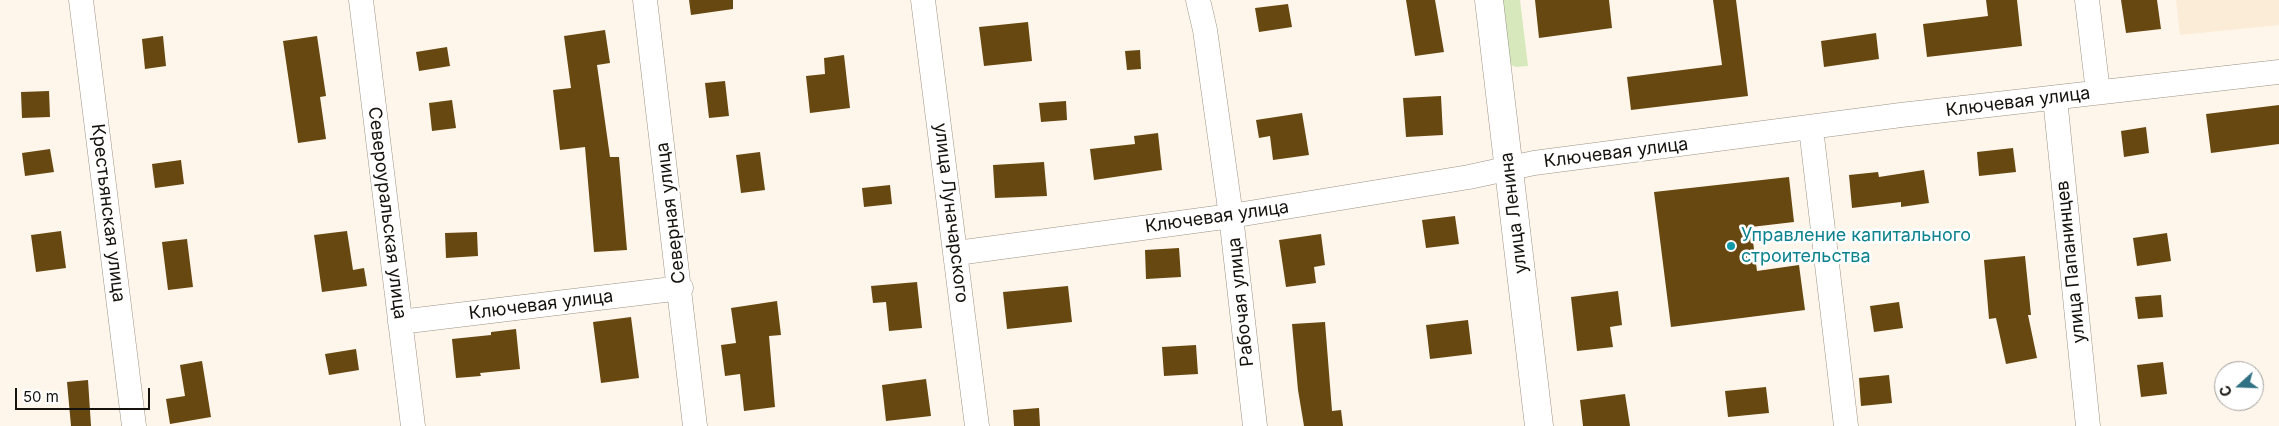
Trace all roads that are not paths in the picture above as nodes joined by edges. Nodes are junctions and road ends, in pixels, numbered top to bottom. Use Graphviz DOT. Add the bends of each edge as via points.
graph roads {
  1 [pos="81,0"];
  2 [pos="361,0"];
  3 [pos="645,0"];
  4 [pos="923,0"];
  5 [pos="1198,0"];
  6 [pos="1488,0"];
  7 [pos="2087,0"];
  8 [pos="2279,72"];
  9 [pos="2098,92"];
  10 [pos="2055,98"];
  11 [pos="1811,128"];
  12 [pos="1510,168"];
  13 [pos="1231,216"];
  14 [pos="957,254"];
  15 [pos="681,288"];
  16 [pos="400,322"];
  17 [pos="134,426"];
  18 [pos="413,426"];
  19 [pos="695,426"];
  20 [pos="977,426"];
  21 [pos="1255,426"];
  22 [pos="1539,426"];
  23 [pos="1846,426"];
  24 [pos="2088,426"];
  1 -- 17 [label="street, Крестьянская улица"];
  2 -- 16 [label="street, Североуральская улица"];
  3 -- 15 [label="street, Северная улица"];
  4 -- 14 [label="street, улица Луначарского"];
  5 -- 13 [label="street, Рабочая улица"];
  6 -- 12 [label="main road, улица Ленина"];
  7 -- 9 [label="street"];
  8 -- 9 [label="street, Ключевая улица"];
  9 -- 10 [label="street, Ключевая улица"];
  10 -- 11 [label="street, Ключевая улица"];
  10 -- 24 [label="street, улица Папанинцев"];
  11 -- 12 [label="street, Ключевая улица"];
  11 -- 23 [label="street"];
  12 -- 13 [label="street, Ключевая улица"];
  12 -- 22 [label="main road, улица Ленина"];
  13 -- 14 [label="street, Ключевая улица"];
  13 -- 21 [label="street, Рабочая улица"];
  14 -- 20 [label="street, улица Луначарского"];
  15 -- 16 [label="street, Ключевая улица"];
  15 -- 19 [label="street, Северная улица"];
  16 -- 18 [label="street, Североуральская улица"];
}
